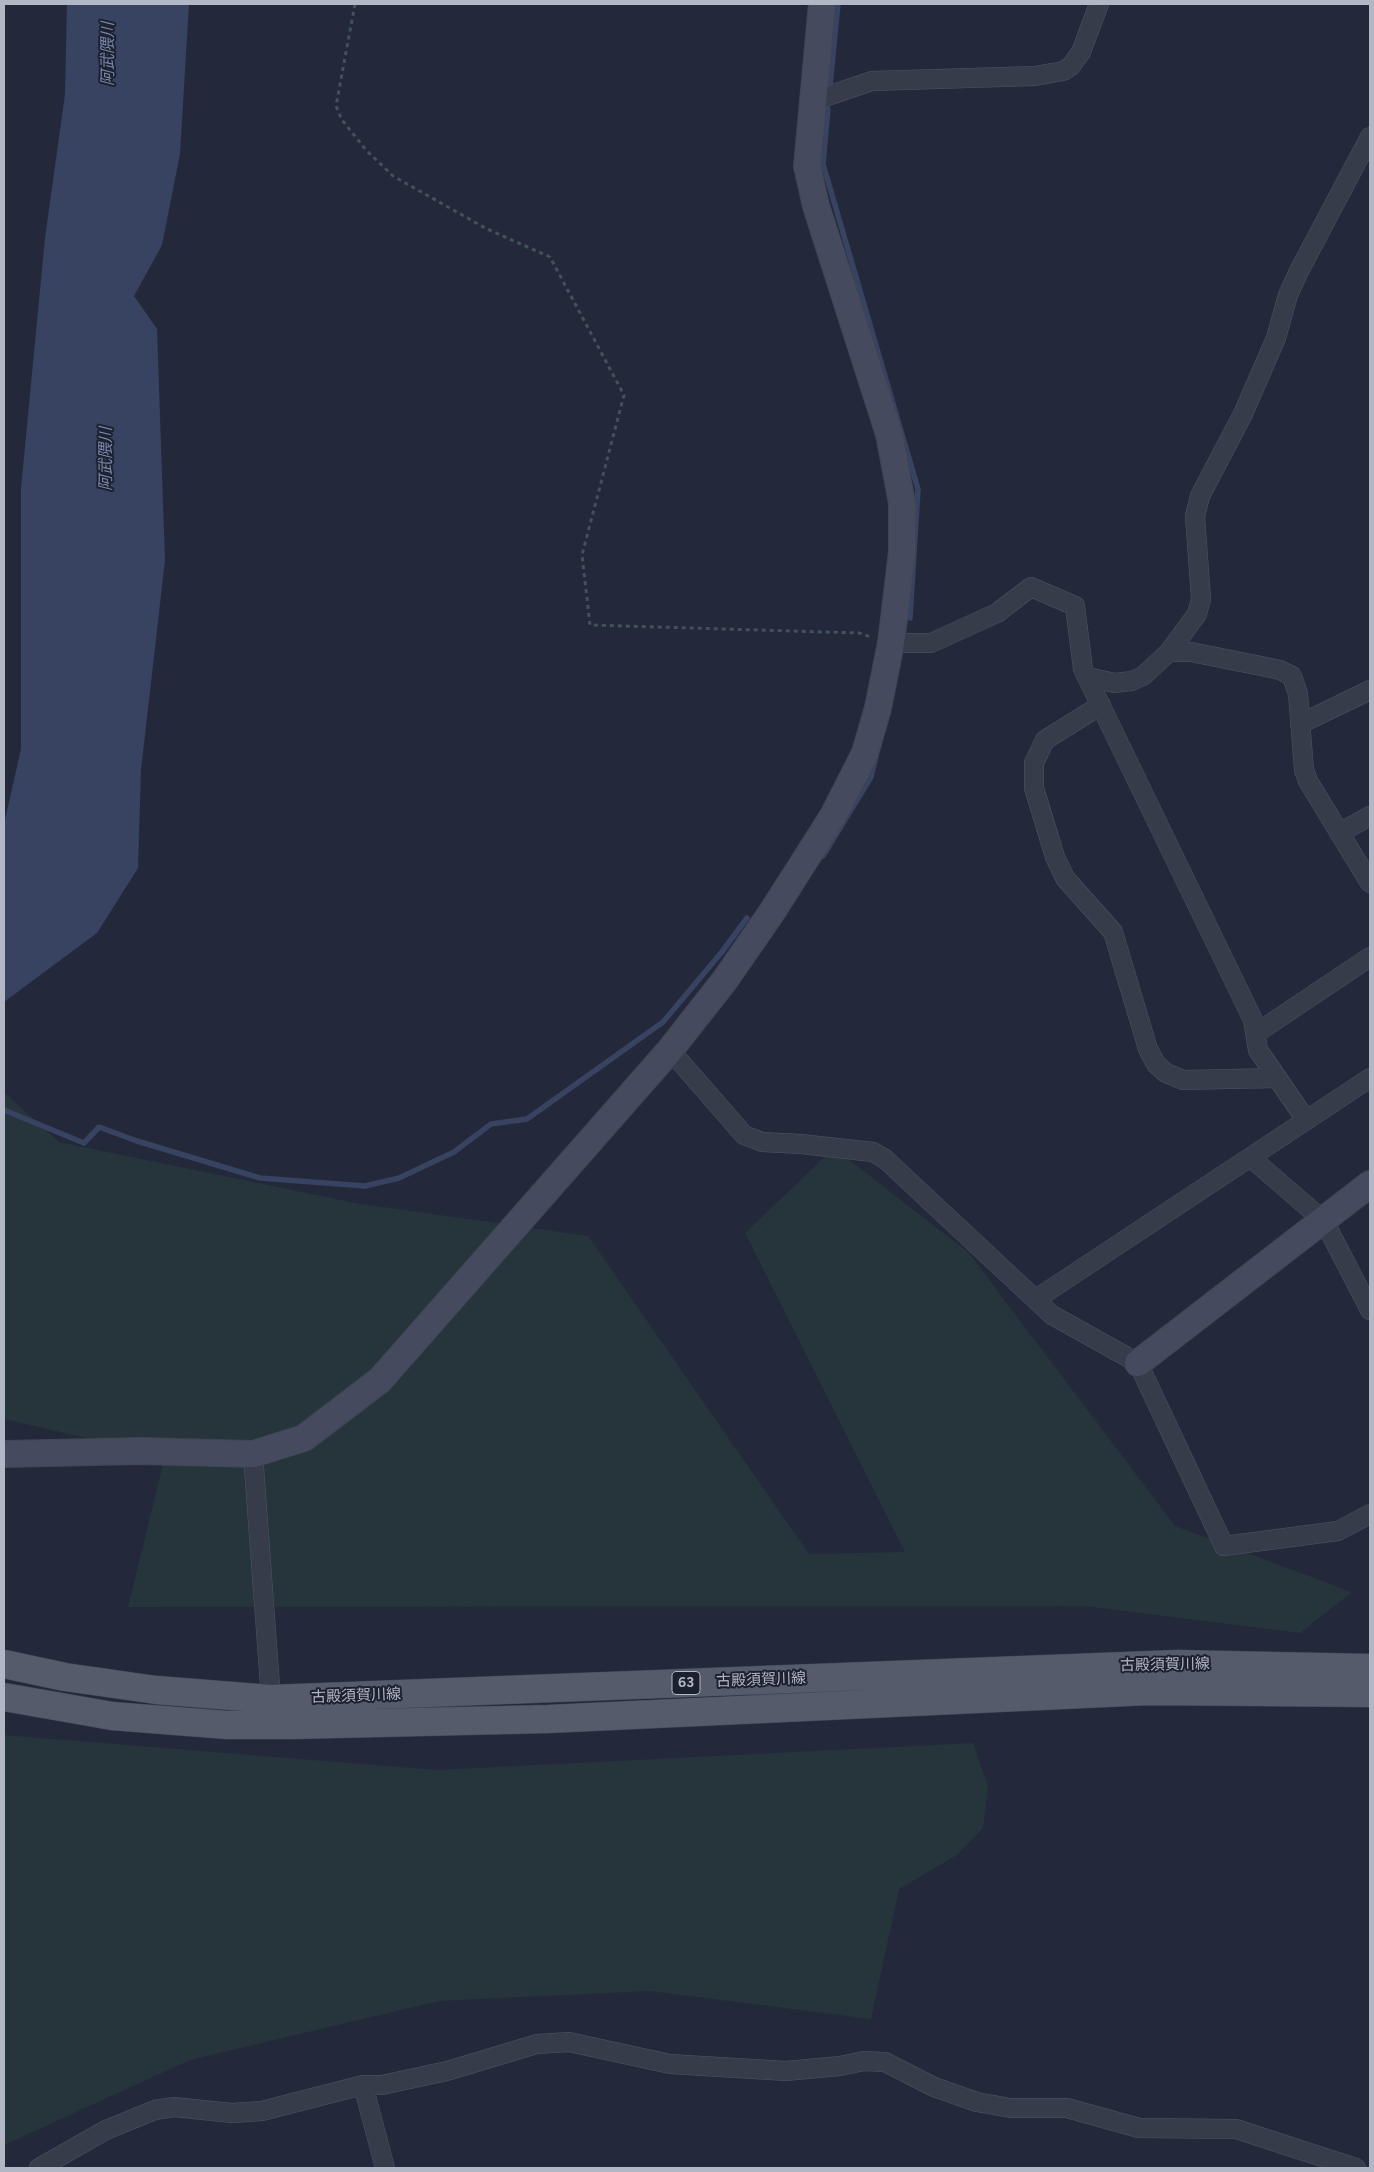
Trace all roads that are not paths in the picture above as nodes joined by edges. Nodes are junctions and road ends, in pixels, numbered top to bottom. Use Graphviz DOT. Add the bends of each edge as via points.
graph roads {
  1 [pos="822,4"];
  2 [pos="1099,4"];
  3 [pos="813,101"];
  4 [pos="1370,138"];
  5 [pos="891,643"];
  6 [pos="1169,652"];
  7 [pos="1088,676"];
  8 [pos="1370,690"];
  9 [pos="1101,705"];
  10 [pos="1300,724"];
  11 [pos="1370,816"];
  12 [pos="1340,833"];
  13 [pos="1370,883"];
  14 [pos="1370,957"];
  15 [pos="1255,1034"];
  16 [pos="670,1050"];
  17 [pos="1277,1078"];
  18 [pos="1370,1078"];
  19 [pos="1306,1120"];
  20 [pos="1251,1158"];
  21 [pos="1370,1184"];
  22 [pos="1324,1221"];
  23 [pos="1036,1299"];
  24 [pos="1370,1310"];
  25 [pos="1138,1363"];
  26 [pos="4,1454"];
  27 [pos="253,1454"];
  28 [pos="1370,1514"];
  29 [pos="4,1664"];
  30 [pos="1370,1668"];
  31 [pos="1370,1693"];
  32 [pos="4,1697"];
  33 [pos="270,1699"];
  34 [pos="363,2085"];
  35 [pos="39,2168"];
  36 [pos="386,2168"];
  37 [pos="1356,2168"];
  1 -- 3 [label="street"];
  2 -- 3 [label="street" via="1081,52 1063,70 1035,76 872,81"];
  3 -- 5 [label="street" via="808,174 889,434 902,503 902,552"];
  4 -- 6 [label="street" via="1299,270 1276,338 1243,414 1200,496 1195,516 1198,614"];
  5 -- 7 [label="street" via="931,643 997,613 1031,587 1075,606 1083,669"];
  5 -- 16 [label="street" via="878,708 864,754 833,816 726,980"];
  6 -- 7 [label="street" via="1143,676 1132,681 1114,683"];
  6 -- 10 [label="street" via="1191,652 1287,672 1292,676 1298,694"];
  7 -- 9 [label="street"];
  8 -- 10 [label="street"];
  9 -- 15 [label="street" via="1253,1020"];
  9 -- 17 [label="street" via="1045,740 1034,763 1034,788 1055,857 1065,878 1113,932 1148,1049 1156,1064 1166,1073 1183,1080"];
  10 -- 12 [label="street" via="1308,781"];
  11 -- 12 [label="street"];
  12 -- 13 [label="street"];
  14 -- 15 [label="street"];
  15 -- 17 [label="street" via="1258,1050"];
  16 -- 23 [label="street" via="744,1135 762,1142 873,1152 885,1159"];
  16 -- 27 [label="street" via="380,1380 304,1438"];
  17 -- 19 [label="street"];
  18 -- 19 [label="street"];
  19 -- 20 [label="street"];
  20 -- 22 [label="street"];
  20 -- 23 [label="street"];
  21 -- 22 [label="street"];
  22 -- 24 [label="street"];
  22 -- 25 [label="street"];
  23 -- 25 [label="street" via="1052,1315"];
  25 -- 28 [label="street" via="1224,1546 1338,1531"];
  26 -- 27 [label="street" via="140,1451"];
  27 -- 33 [label="street"];
  29 -- 33 [label="main road, 古殿須賀川線 / 63" via="129,1686"];
  30 -- 33 [label="main road, 古殿須賀川線 / 63" via="1249,1664 1139,1666"];
  31 -- 32 [label="main road, 古殿須賀川線 / 63" via="1149,1691 548,1719 293,1725 226,1725 112,1716"];
  34 -- 35 [label="street" via="262,2111 232,2113 174,2107 155,2110 106,2130"];
  34 -- 36 [label="street"];
  34 -- 37 [label="street" via="447,2071 551,2042 590,2045 643,2060 680,2065 786,2071 864,2061 885,2062 977,2102 1010,2108 1067,2108 1139,2128 1236,2129"];
}
